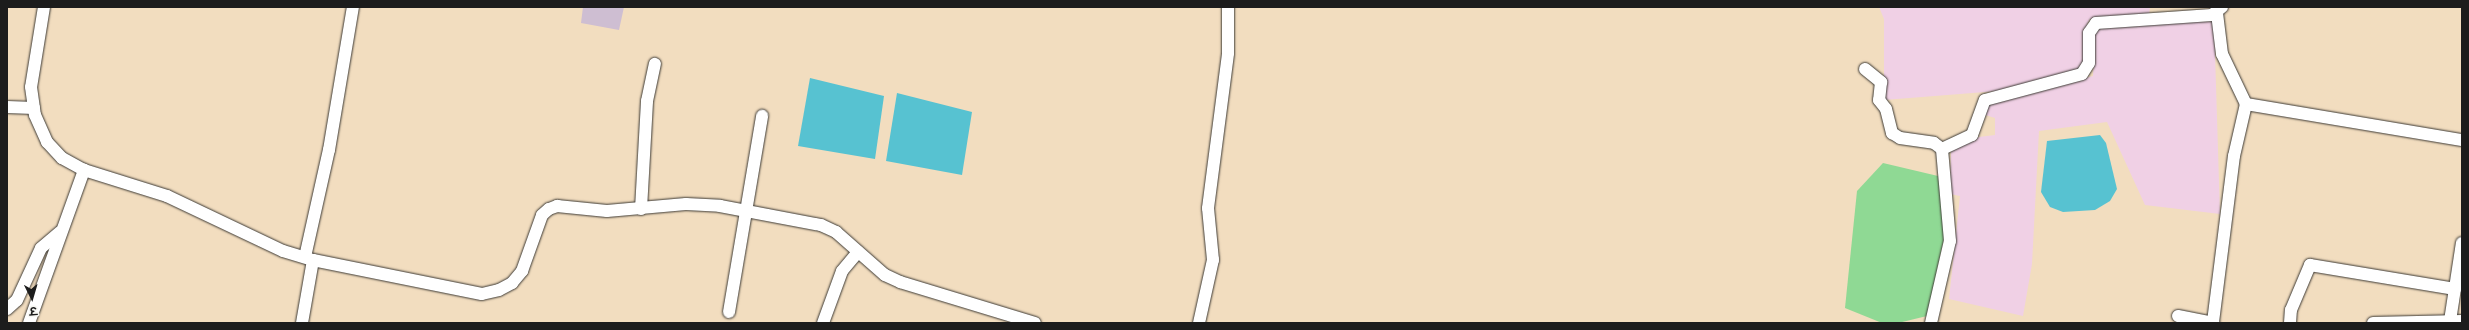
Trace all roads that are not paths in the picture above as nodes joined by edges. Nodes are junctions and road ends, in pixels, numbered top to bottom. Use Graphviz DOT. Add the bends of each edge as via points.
graph roads {
  1 [pos="44,7"];
  2 [pos="353,7"];
  3 [pos="1228,7"];
  4 [pos="2219,10"];
  5 [pos="655,64"];
  6 [pos="1865,69"];
  7 [pos="2246,104"];
  8 [pos="7,107"];
  9 [pos="34,108"];
  10 [pos="762,116"];
  11 [pos="2462,140"];
  12 [pos="1942,149"];
  13 [pos="84,170"];
  14 [pos="641,209"];
  15 [pos="747,211"];
  16 [pos="60,232"];
  17 [pos="2462,243"];
  18 [pos="858,252"];
  19 [pos="309,259"];
  20 [pos="2455,288"];
  21 [pos="10,307"];
  22 [pos="729,312"];
  23 [pos="2178,316"];
  24 [pos="30,319"];
  25 [pos="2456,321"];
  26 [pos="2213,322"];
  27 [pos="302,323"];
  28 [pos="823,323"];
  29 [pos="1035,323"];
  30 [pos="1199,323"];
  31 [pos="1931,323"];
  32 [pos="2290,323"];
  33 [pos="2373,323"];
  1 -- 9 [label="street" via="31,87"];
  2 -- 19 [label="street"];
  3 -- 30 [label="street" via="1228,53 1208,208 1213,260"];
  4 -- 7 [label="street" via="2222,54"];
  4 -- 12 [label="street" via="2096,23 2090,33 2087,70 1985,100 1972,135"];
  5 -- 14 [label="street" via="647,101"];
  6 -- 12 [label="street" via="1881,82 1878,100 1886,109 1892,133 1900,138 1934,143"];
  7 -- 11 [label="street"];
  7 -- 26 [label="street" via="2234,156"];
  8 -- 9 [label="street"];
  9 -- 13 [label="street" via="47,142 62,158"];
  10 -- 15 [label="street"];
  12 -- 31 [label="street" via="1950,241"];
  13 -- 16 [label="street"];
  13 -- 19 [label="street" via="166,196"];
  14 -- 15 [label="street" via="698,204"];
  14 -- 19 [label="street" via="606,211 558,206 549,209 542,215 517,277 500,290 482,294"];
  15 -- 18 [label="street" via="821,225 836,232"];
  15 -- 22 [label="street"];
  16 -- 21 [label="street" via="41,248"];
  16 -- 24 [label="street"];
  17 -- 20 [label="street"];
  18 -- 28 [label="street" via="842,272"];
  18 -- 29 [label="street" via="885,275 900,282"];
  19 -- 27 [label="street"];
  20 -- 25 [label="street"];
  20 -- 32 [label="street" via="2310,265 2291,310"];
  21 -- 24 [label="street"];
  23 -- 26 [label="street"];
  25 -- 33 [label="street"];
}
